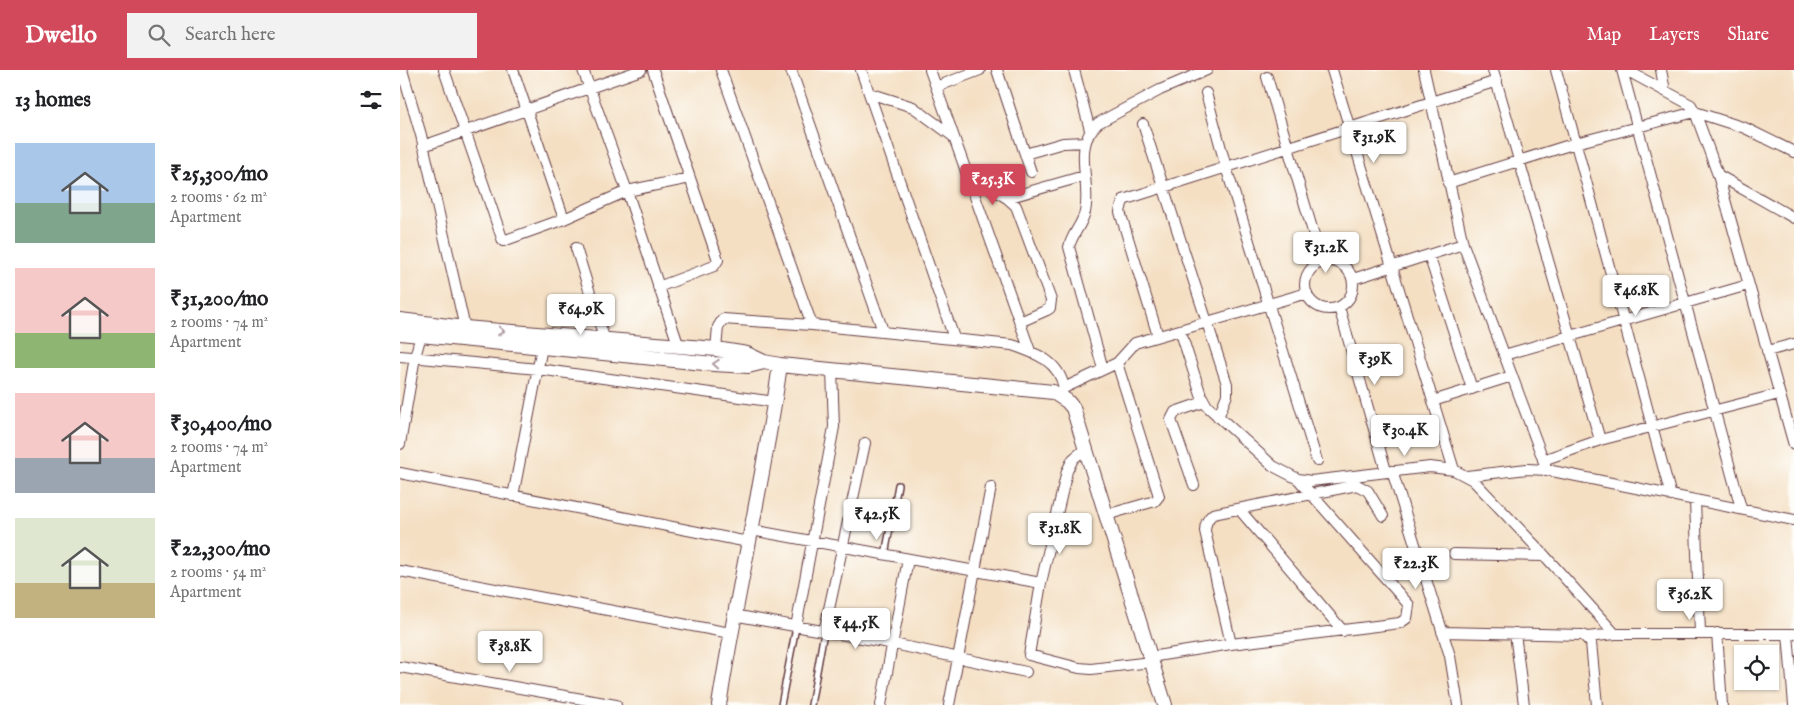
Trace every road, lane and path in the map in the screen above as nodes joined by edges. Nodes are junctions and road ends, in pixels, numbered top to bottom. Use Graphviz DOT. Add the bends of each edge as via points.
graph roads {
  1 [pos="402,70"];
  2 [pos="444,70"];
  3 [pos="513,70"];
  4 [pos="583,70"];
  5 [pos="641,70"];
  6 [pos="652,70"];
  7 [pos="722,70"];
  8 [pos="791,70"];
  9 [pos="861,70"];
  10 [pos="930,70"];
  11 [pos="980,70"];
  12 [pos="997,70"];
  13 [pos="1074,70"];
  14 [pos="1207,70"];
  15 [pos="1332,70"];
  16 [pos="1424,70"];
  17 [pos="1493,70"];
  18 [pos="1556,70"];
  19 [pos="1624,70"];
  20 [pos="1661,70"];
  21 [pos="1187,74"];
  22 [pos="1267,77"];
  23 [pos="1497,81"];
  24 [pos="936,87"];
  25 [pos="590,88"];
  26 [pos="1665,91"];
  27 [pos="869,93"];
  28 [pos="1206,93"];
  29 [pos="1431,102"];
  30 [pos="526,110"];
  31 [pos="1695,112"];
  32 [pos="1143,124"];
  33 [pos="1637,126"];
  34 [pos="1350,128"];
  35 [pos="1090,130"];
  36 [pos="466,131"];
  37 [pos="954,137"];
  38 [pos="1084,142"];
  39 [pos="1576,144"];
  40 [pos="423,146"];
  41 [pos="1288,148"];
  42 [pos="1794,152"];
  43 [pos="1025,154"];
  44 [pos="1520,161"];
  45 [pos="1226,167"];
  46 [pos="1031,172"];
  47 [pos="969,175"];
  48 [pos="1718,175"];
  49 [pos="1084,176"];
  50 [pos="690,178"];
  51 [pos="1448,183"];
  52 [pos="1164,187"];
  53 [pos="628,191"];
  54 [pos="1007,198"];
  55 [pos="1794,218"];
  56 [pos="564,219"];
  57 [pos="1463,244"];
  58 [pos="576,248"];
  59 [pos="1429,254"];
  60 [pos="1322,262"];
  61 [pos="1392,266"];
  62 [pos="1353,279"];
  63 [pos="1748,285"];
  64 [pos="658,286"];
  65 [pos="1307,294"];
  66 [pos="1686,303"];
  67 [pos="1268,305"];
  68 [pos="1339,307"];
  69 [pos="400,320"];
  70 [pos="1624,320"];
  71 [pos="1020,322"];
  72 [pos="1207,322"];
  73 [pos="812,325"];
  74 [pos="465,328"];
  75 [pos="1180,330"];
  76 [pos="883,331"];
  77 [pos="400,333"];
  78 [pos="422,335"];
  79 [pos="1158,336"];
  80 [pos="1568,336"];
  81 [pos="954,338"];
  82 [pos="605,341"];
  83 [pos="1794,344"];
  84 [pos="542,347"];
  85 [pos="679,347"];
  86 [pos="716,349"];
  87 [pos="1030,351"];
  88 [pos="1767,351"];
  89 [pos="1504,355"];
  90 [pos="400,356"];
  91 [pos="415,357"];
  92 [pos="764,362"];
  93 [pos="1117,363"];
  94 [pos="780,365"];
  95 [pos="538,368"];
  96 [pos="1103,369"];
  97 [pos="832,370"];
  98 [pos="1512,376"];
  99 [pos="1472,389"];
  100 [pos="1062,391"];
  101 [pos="1779,394"];
  102 [pos="1433,401"];
  103 [pos="775,402"];
  104 [pos="1204,402"];
  105 [pos="1715,410"];
  106 [pos="1218,417"];
  107 [pos="1652,426"];
  108 [pos="1600,440"];
  109 [pos="864,443"];
  110 [pos="400,444"];
  111 [pos="1794,445"];
  112 [pos="1085,450"];
  113 [pos="1316,462"];
  114 [pos="1545,465"];
  115 [pos="1454,470"];
  116 [pos="1389,471"];
  117 [pos="400,473"];
  118 [pos="1467,476"];
  119 [pos="1298,479"];
  120 [pos="898,485"];
  121 [pos="1194,485"];
  122 [pos="991,487"];
  123 [pos="1311,494"];
  124 [pos="513,496"];
  125 [pos="1671,496"];
  126 [pos="1695,500"];
  127 [pos="1741,508"];
  128 [pos="1239,509"];
  129 [pos="1106,515"];
  130 [pos="1383,516"];
  131 [pos="1794,520"];
  132 [pos="750,536"];
  133 [pos="813,542"];
  134 [pos="841,547"];
  135 [pos="1454,554"];
  136 [pos="886,555"];
  137 [pos="1545,556"];
  138 [pos="908,559"];
  139 [pos="400,571"];
  140 [pos="975,571"];
  141 [pos="1040,583"];
  142 [pos="734,615"];
  143 [pos="796,627"];
  144 [pos="1343,631"];
  145 [pos="824,632"];
  146 [pos="1442,632"];
  147 [pos="730,633"];
  148 [pos="1515,633"];
  149 [pos="1700,633"];
  150 [pos="1717,633"];
  151 [pos="1615,634"];
  152 [pos="1791,634"];
  153 [pos="1588,638"];
  154 [pos="892,644"];
  155 [pos="1231,644"];
  156 [pos="958,658"];
  157 [pos="1151,659"];
  158 [pos="400,667"];
  159 [pos="1026,672"];
  160 [pos="616,705"];
  161 [pos="719,705"];
  162 [pos="781,705"];
  163 [pos="811,705"];
  164 [pos="881,705"];
  165 [pos="949,705"];
  166 [pos="1165,705"];
  167 [pos="1458,705"];
  168 [pos="1524,705"];
  169 [pos="1597,705"];
  170 [pos="1722,705"];
  171 [pos="1794,705"];
  1 -- 40 [label="street"];
  2 -- 36 [label="street"];
  3 -- 30 [label="street"];
  4 -- 25 [label="street"];
  5 -- 25 [label="street"];
  6 -- 50 [label="street"];
  7 -- 73 [label="street"];
  8 -- 76 [label="street"];
  9 -- 27 [label="street"];
  10 -- 24 [label="street"];
  11 -- 24 [label="street"];
  12 -- 43 [label="street"];
  13 -- 35 [label="street"];
  14 -- 21 [label="street"];
  15 -- 34 [label="street"];
  16 -- 29 [label="street"];
  17 -- 23 [label="street"];
  18 -- 39 [label="street"];
  19 -- 26 [label="street"];
  19 -- 33 [label="street"];
  20 -- 26 [label="street"];
  21 -- 35 [label="street"];
  22 -- 41 [label="street"];
  23 -- 29 [label="street"];
  23 -- 44 [label="street"];
  24 -- 37 [label="street"];
  25 -- 30 [label="street"];
  25 -- 53 [label="street"];
  26 -- 31 [label="street" via="1691,105"];
  27 -- 37 [label="street" via="913,107"];
  27 -- 81 [label="street"];
  28 -- 45 [label="street"];
  29 -- 34 [label="street"];
  29 -- 51 [label="street"];
  30 -- 36 [label="street"];
  30 -- 56 [label="street"];
  31 -- 33 [label="street"];
  31 -- 42 [label="street" via="1746,128"];
  31 -- 48 [label="street"];
  32 -- 52 [label="street"];
  33 -- 39 [label="street"];
  33 -- 66 [label="street"];
  34 -- 41 [label="street"];
  34 -- 61 [label="street"];
  35 -- 38 [label="street"];
  36 -- 40 [label="street"];
  36 -- 56 [label="street" via="503,241"];
  37 -- 47 [label="street"];
  38 -- 43 [label="street" via="1063,143"];
  38 -- 49 [label="street"];
  39 -- 44 [label="street"];
  39 -- 70 [label="street"];
  40 -- 74 [label="street"];
  41 -- 45 [label="street"];
  41 -- 60 [label="street"];
  43 -- 46 [label="street"];
  44 -- 51 [label="street"];
  44 -- 80 [label="street"];
  45 -- 52 [label="street"];
  45 -- 67 [label="street"];
  47 -- 54 [label="street"];
  47 -- 71 [label="street"];
  48 -- 55 [label="street"];
  48 -- 63 [label="street"];
  49 -- 54 [label="street"];
  49 -- 96 [label="street" via="1085,212 1069,247"];
  50 -- 53 [label="street"];
  50 -- 64 [label="street" via="718,260 714,266"];
  51 -- 57 [label="street"];
  52 -- 72 [label="street"];
  52 -- 79 [label="street" via="1128,197 1123,200 1120,212"];
  53 -- 56 [label="street"];
  53 -- 64 [label="street"];
  54 -- 71 [label="street" via="1016,206 1051,304 1047,310"];
  57 -- 59 [label="street"];
  57 -- 89 [label="street"];
  58 -- 82 [label="street"];
  59 -- 61 [label="street"];
  59 -- 99 [label="street"];
  60 -- 62 [label="street" via="1338,262"];
  60 -- 65 [label="street" via="1306,278"];
  61 -- 62 [label="street"];
  61 -- 102 [label="street"];
  62 -- 68 [label="street" via="1351,295"];
  63 -- 66 [label="street"];
  63 -- 88 [label="street"];
  64 -- 85 [label="street"];
  65 -- 67 [label="street"];
  65 -- 68 [label="street" via="1317,305"];
  66 -- 70 [label="street"];
  66 -- 105 [label="street"];
  67 -- 72 [label="street"];
  67 -- 113 [label="street"];
  68 -- 116 [label="street"];
  69 -- 74 [label="main road"];
  70 -- 80 [label="street"];
  70 -- 107 [label="street"];
  71 -- 87 [label="street"];
  72 -- 75 [label="street"];
  72 -- 106 [label="street" via="1227,384 1228,395"];
  73 -- 76 [label="street"];
  73 -- 86 [label="street" via="723,319 718,327"];
  74 -- 82 [label="main road, one-way"];
  75 -- 79 [label="street"];
  75 -- 104 [label="street"];
  76 -- 81 [label="street"];
  77 -- 78 [label="main road"];
  78 -- 84 [label="main road"];
  78 -- 91 [label="street"];
  79 -- 93 [label="street" via="1135,343"];
  80 -- 89 [label="street"];
  80 -- 108 [label="street"];
  81 -- 87 [label="street" via="1012,345"];
  82 -- 85 [label="main road"];
  83 -- 88 [label="street"];
  92 -- 84 [label="main road, one-way" via="748,366 714,364"];
  84 -- 95 [label="street"];
  85 -- 86 [label="main road"];
  86 -- 92 [label="main road" via="747,354"];
  87 -- 100 [label="street" via="1058,368"];
  88 -- 101 [label="street"];
  89 -- 98 [label="street"];
  90 -- 91 [label="street"];
  91 -- 95 [label="street"];
  91 -- 110 [label="street"];
  92 -- 94 [label="main road"];
  93 -- 96 [label="street"];
  93 -- 129 [label="street" via="1159,496 1155,502"];
  94 -- 97 [label="main road"];
  94 -- 103 [label="main road"];
  95 -- 103 [label="street"];
  95 -- 124 [label="street"];
  96 -- 100 [label="street"];
  97 -- 100 [label="main road"];
  97 -- 133 [label="street" via="834,427"];
  98 -- 99 [label="street"];
  98 -- 114 [label="street"];
  99 -- 102 [label="street"];
  100 -- 112 [label="main road" via="1072,408"];
  101 -- 105 [label="street"];
  101 -- 111 [label="street"];
  102 -- 115 [label="street"];
  103 -- 132 [label="main road"];
  104 -- 106 [label="street"];
  104 -- 121 [label="street" via="1175,412 1171,420"];
  105 -- 107 [label="street"];
  105 -- 127 [label="street"];
  106 -- 119 [label="street" via="1273,466"];
  107 -- 108 [label="street"];
  107 -- 125 [label="street"];
  108 -- 114 [label="street"];
  109 -- 134 [label="street"];
  112 -- 129 [label="main road"];
  112 -- 141 [label="street" via="1073,459 1067,471"];
  114 -- 118 [label="street"];
  114 -- 125 [label="street"];
  115 -- 116 [label="street" via="1430,467"];
  115 -- 118 [label="street"];
  116 -- 119 [label="street"];
  116 -- 146 [label="street"];
  117 -- 124 [label="street"];
  118 -- 137 [label="street"];
  119 -- 123 [label="street"];
  120 -- 136 [label="lane"];
  122 -- 140 [label="street"];
  123 -- 128 [label="street"];
  123 -- 130 [label="street" via="1357,485 1368,491"];
  123 -- 144 [label="street" via="1409,605 1407,618 1400,623"];
  124 -- 132 [label="street"];
  125 -- 126 [label="street"];
  126 -- 127 [label="street"];
  126 -- 149 [label="street"];
  127 -- 131 [label="street"];
  128 -- 144 [label="street"];
  128 -- 155 [label="street" via="1213,514 1205,524"];
  129 -- 157 [label="main road"];
  132 -- 133 [label="street"];
  132 -- 142 [label="main road"];
  133 -- 134 [label="street"];
  133 -- 143 [label="street"];
  134 -- 136 [label="street"];
  134 -- 145 [label="street"];
  135 -- 137 [label="street"];
  136 -- 138 [label="street"];
  137 -- 151 [label="street"];
  138 -- 140 [label="street"];
  138 -- 154 [label="street"];
  139 -- 147 [label="street"];
  140 -- 141 [label="street"];
  140 -- 156 [label="street"];
  141 -- 157 [label="street" via="1029,655 1079,668 1104,669"];
  142 -- 143 [label="street"];
  142 -- 147 [label="main road"];
  143 -- 145 [label="street"];
  143 -- 162 [label="lane"];
  144 -- 155 [label="street"];
  145 -- 154 [label="street"];
  145 -- 163 [label="lane"];
  146 -- 148 [label="street"];
  146 -- 167 [label="street" via="1452,665"];
  147 -- 161 [label="main road"];
  148 -- 153 [label="street" via="1576,634"];
  148 -- 168 [label="street"];
  149 -- 150 [label="street"];
  149 -- 151 [label="street"];
  150 -- 152 [label="street"];
  150 -- 170 [label="street"];
  151 -- 153 [label="street"];
  152 -- 171 [label="street"];
  153 -- 169 [label="street"];
  154 -- 156 [label="street"];
  154 -- 164 [label="street"];
  155 -- 157 [label="street"];
  156 -- 159 [label="street"];
  156 -- 165 [label="street"];
  157 -- 166 [label="main road"];
  158 -- 160 [label="street"];
}
